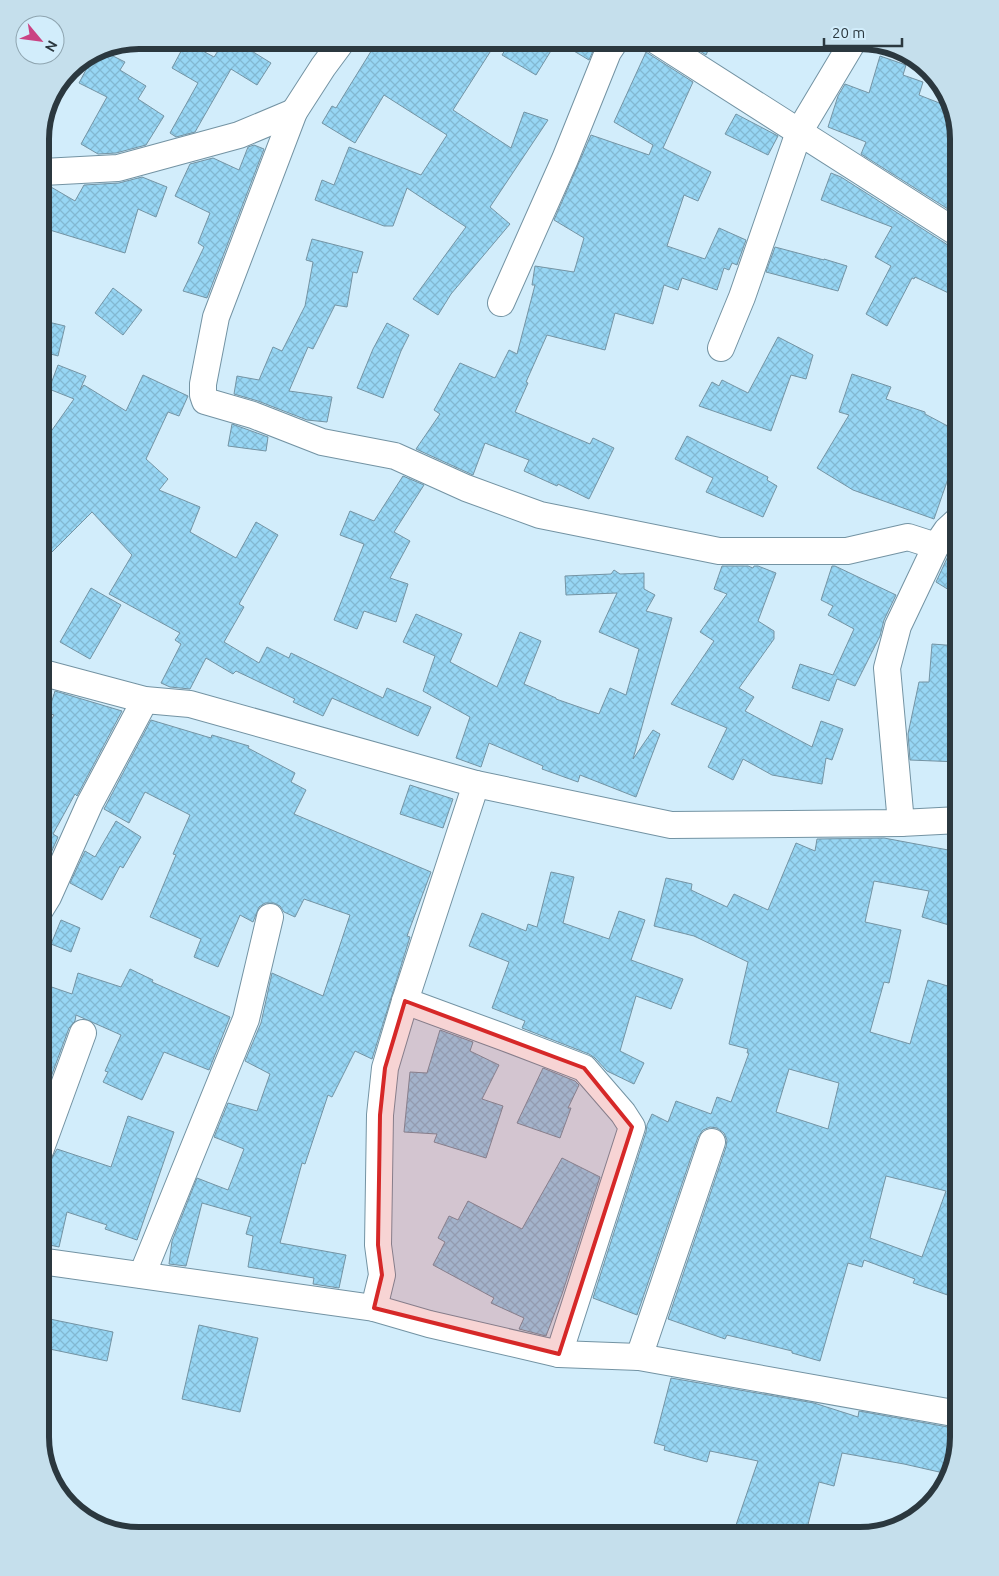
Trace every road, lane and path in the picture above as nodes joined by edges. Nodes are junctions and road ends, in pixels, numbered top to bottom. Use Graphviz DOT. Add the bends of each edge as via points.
graph roads {
  1 [pos="336,49"];
  2 [pos="610,49"];
  3 [pos="669,49"];
  4 [pos="849,49"];
  5 [pos="294,112"];
  6 [pos="799,132"];
  7 [pos="49,172"];
  8 [pos="950,228"];
  9 [pos="501,303"];
  10 [pos="721,348"];
  11 [pos="950,527"];
  12 [pos="936,546"];
  13 [pos="49,674"];
  14 [pos="145,700"];
  15 [pos="476,784"];
  16 [pos="950,820"];
  17 [pos="902,823"];
  18 [pos="49,895"];
  19 [pos="270,917"];
  20 [pos="405,1002"];
  21 [pos="83,1034"];
  22 [pos="49,1127"];
  23 [pos="712,1142"];
  24 [pos="49,1261"];
  25 [pos="142,1275"];
  26 [pos="374,1308"];
  27 [pos="559,1354"];
  28 [pos="638,1357"];
  29 [pos="950,1412"];
  1 -- 5 [label="street"];
  2 -- 9 [label="street"];
  3 -- 6 [label="street"];
  4 -- 6 [label="street"];
  5 -- 7 [label="street" via="238,136 118,168"];
  5 -- 12 [label="street" via="216,317 203,384 205,402 253,415 322,442 395,456 466,488 540,515 719,551 848,551 908,536"];
  6 -- 8 [label="street"];
  6 -- 10 [label="street"];
  11 -- 12 [label="street"];
  12 -- 17 [label="street" via="898,626 887,668"];
  13 -- 14 [label="street"];
  14 -- 15 [label="street" via="190,704"];
  14 -- 18 [label="street" via="90,803"];
  15 -- 17 [label="street" via="671,825"];
  15 -- 20 [label="street"];
  16 -- 17 [label="street"];
  19 -- 25 [label="street" via="246,1019"];
  20 -- 26 [label="street" via="385,1068 380,1115 378,1245 382,1275"];
  20 -- 27 [label="street" via="584,1068 632,1127"];
  21 -- 22 [label="street"];
  23 -- 28 [label="street"];
  24 -- 25 [label="street"];
  25 -- 26 [label="street"];
  26 -- 27 [label="street"];
  27 -- 28 [label="street"];
  28 -- 29 [label="street"];
}
